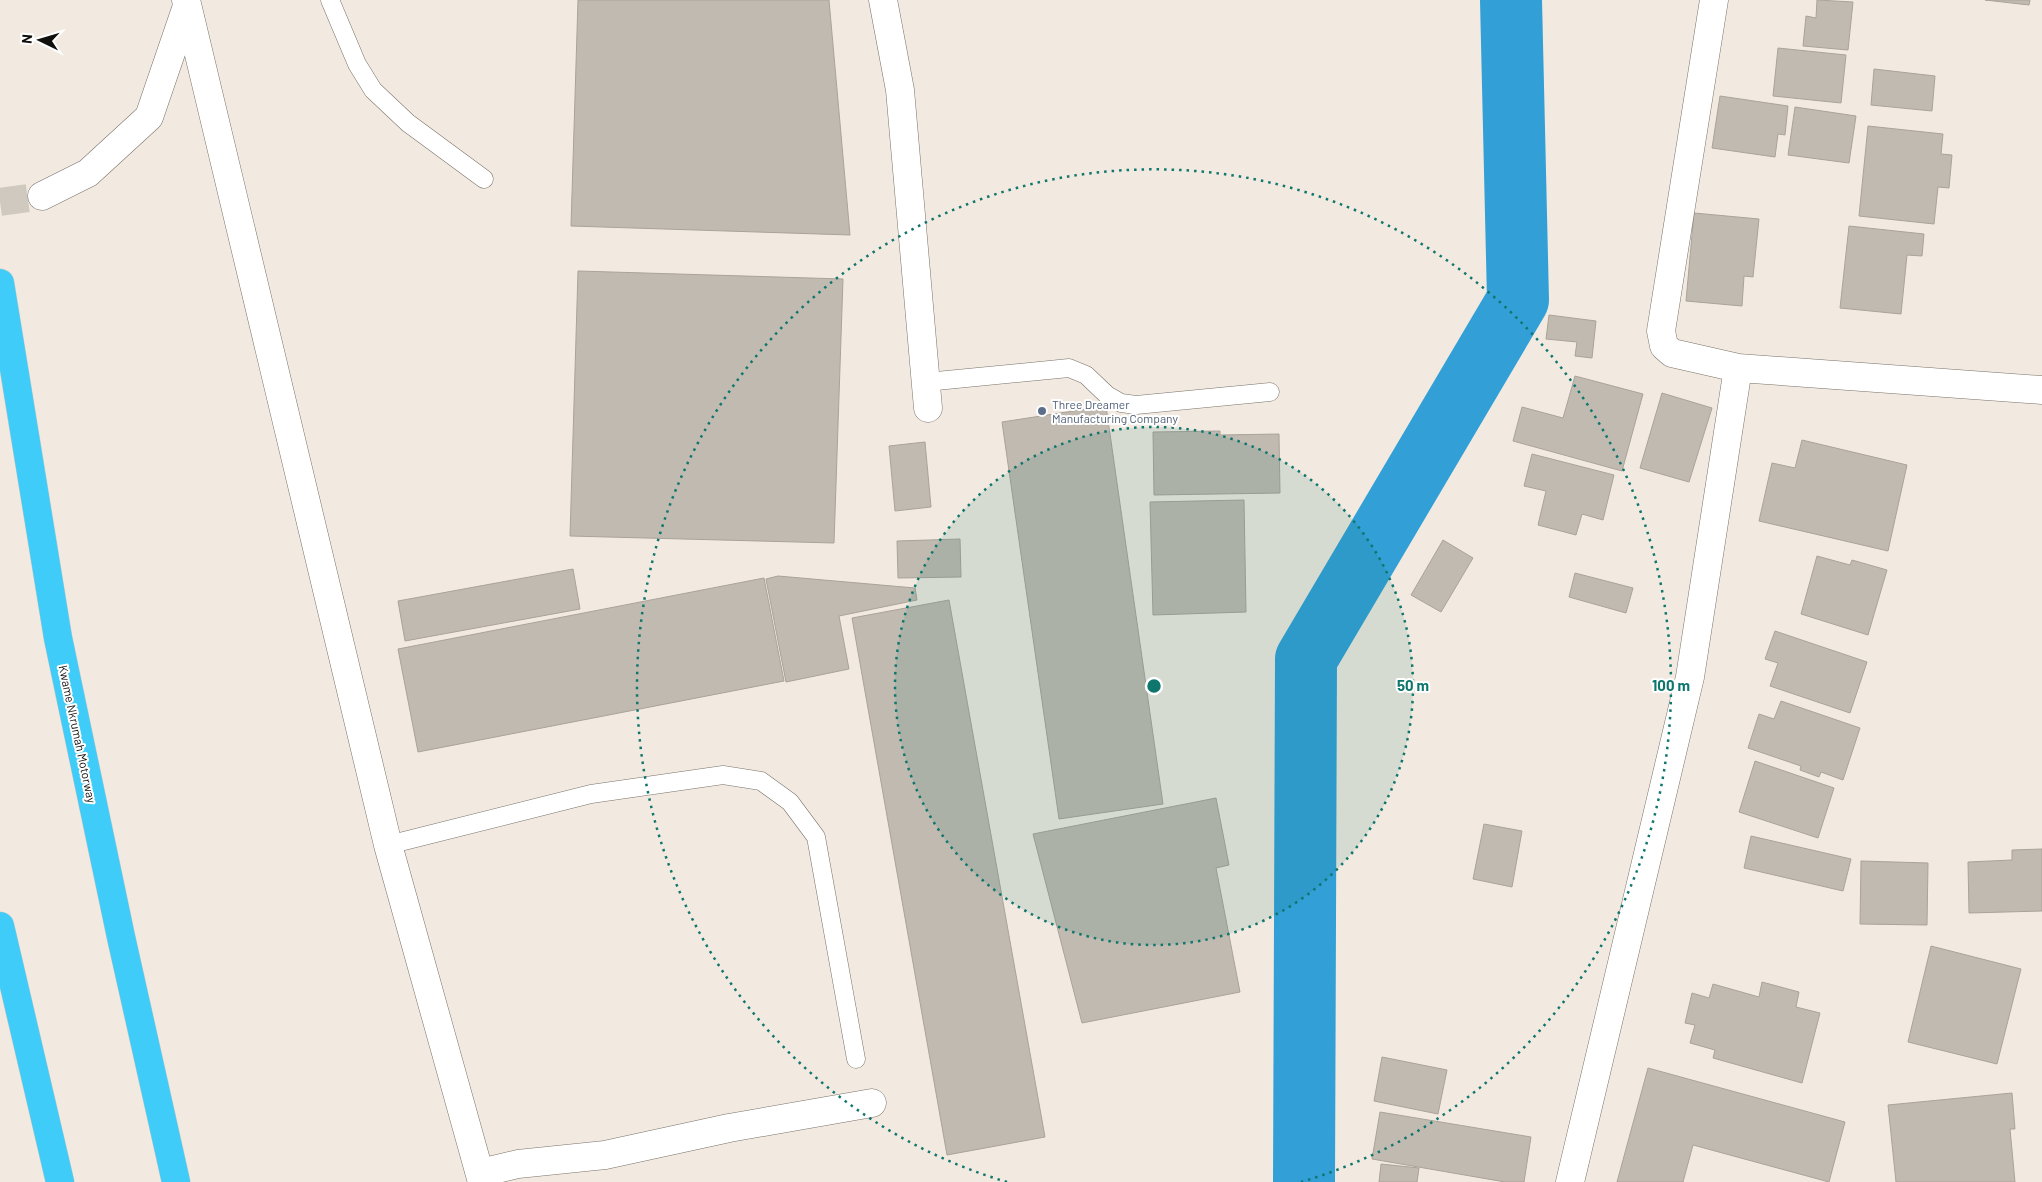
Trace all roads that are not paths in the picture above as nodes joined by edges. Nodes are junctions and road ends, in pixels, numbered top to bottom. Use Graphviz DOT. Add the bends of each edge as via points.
graph roads {
  1 [pos="330,0"];
  2 [pos="883,0"];
  3 [pos="1714,0"];
  4 [pos="186,3"];
  5 [pos="484,179"];
  6 [pos="42,196"];
  7 [pos="0,283"];
  8 [pos="1738,368"];
  9 [pos="2042,390"];
  10 [pos="1270,392"];
  11 [pos="927,395"];
  12 [pos="388,845"];
  13 [pos="0,926"];
  14 [pos="856,1060"];
  15 [pos="872,1103"];
  16 [pos="481,1177"];
  17 [pos="60,1182"];
  18 [pos="176,1182"];
  19 [pos="1570,1182"];
  1 -- 5 [label="lane" via="357,64 373,90 408,124"];
  2 -- 11 [label="street" via="900,90"];
  3 -- 8 [label="street" via="1661,331 1664,346 1672,352"];
  4 -- 6 [label="street" via="149,117 88,173"];
  4 -- 12 [label="street"];
  7 -- 18 [label="highway, Kwame Nkrumah Motorway" via="58,638"];
  8 -- 9 [label="street"];
  8 -- 19 [label="street" via="1690,677"];
  10 -- 11 [label="lane" via="1136,405 1121,403 1086,376 1069,368"];
  12 -- 14 [label="lane" via="591,794 723,775 761,781 790,802 816,837"];
  12 -- 16 [label="street"];
  13 -- 17 [label="highway"];
  15 -- 16 [label="street" via="729,1128 604,1155 518,1164"];
}
